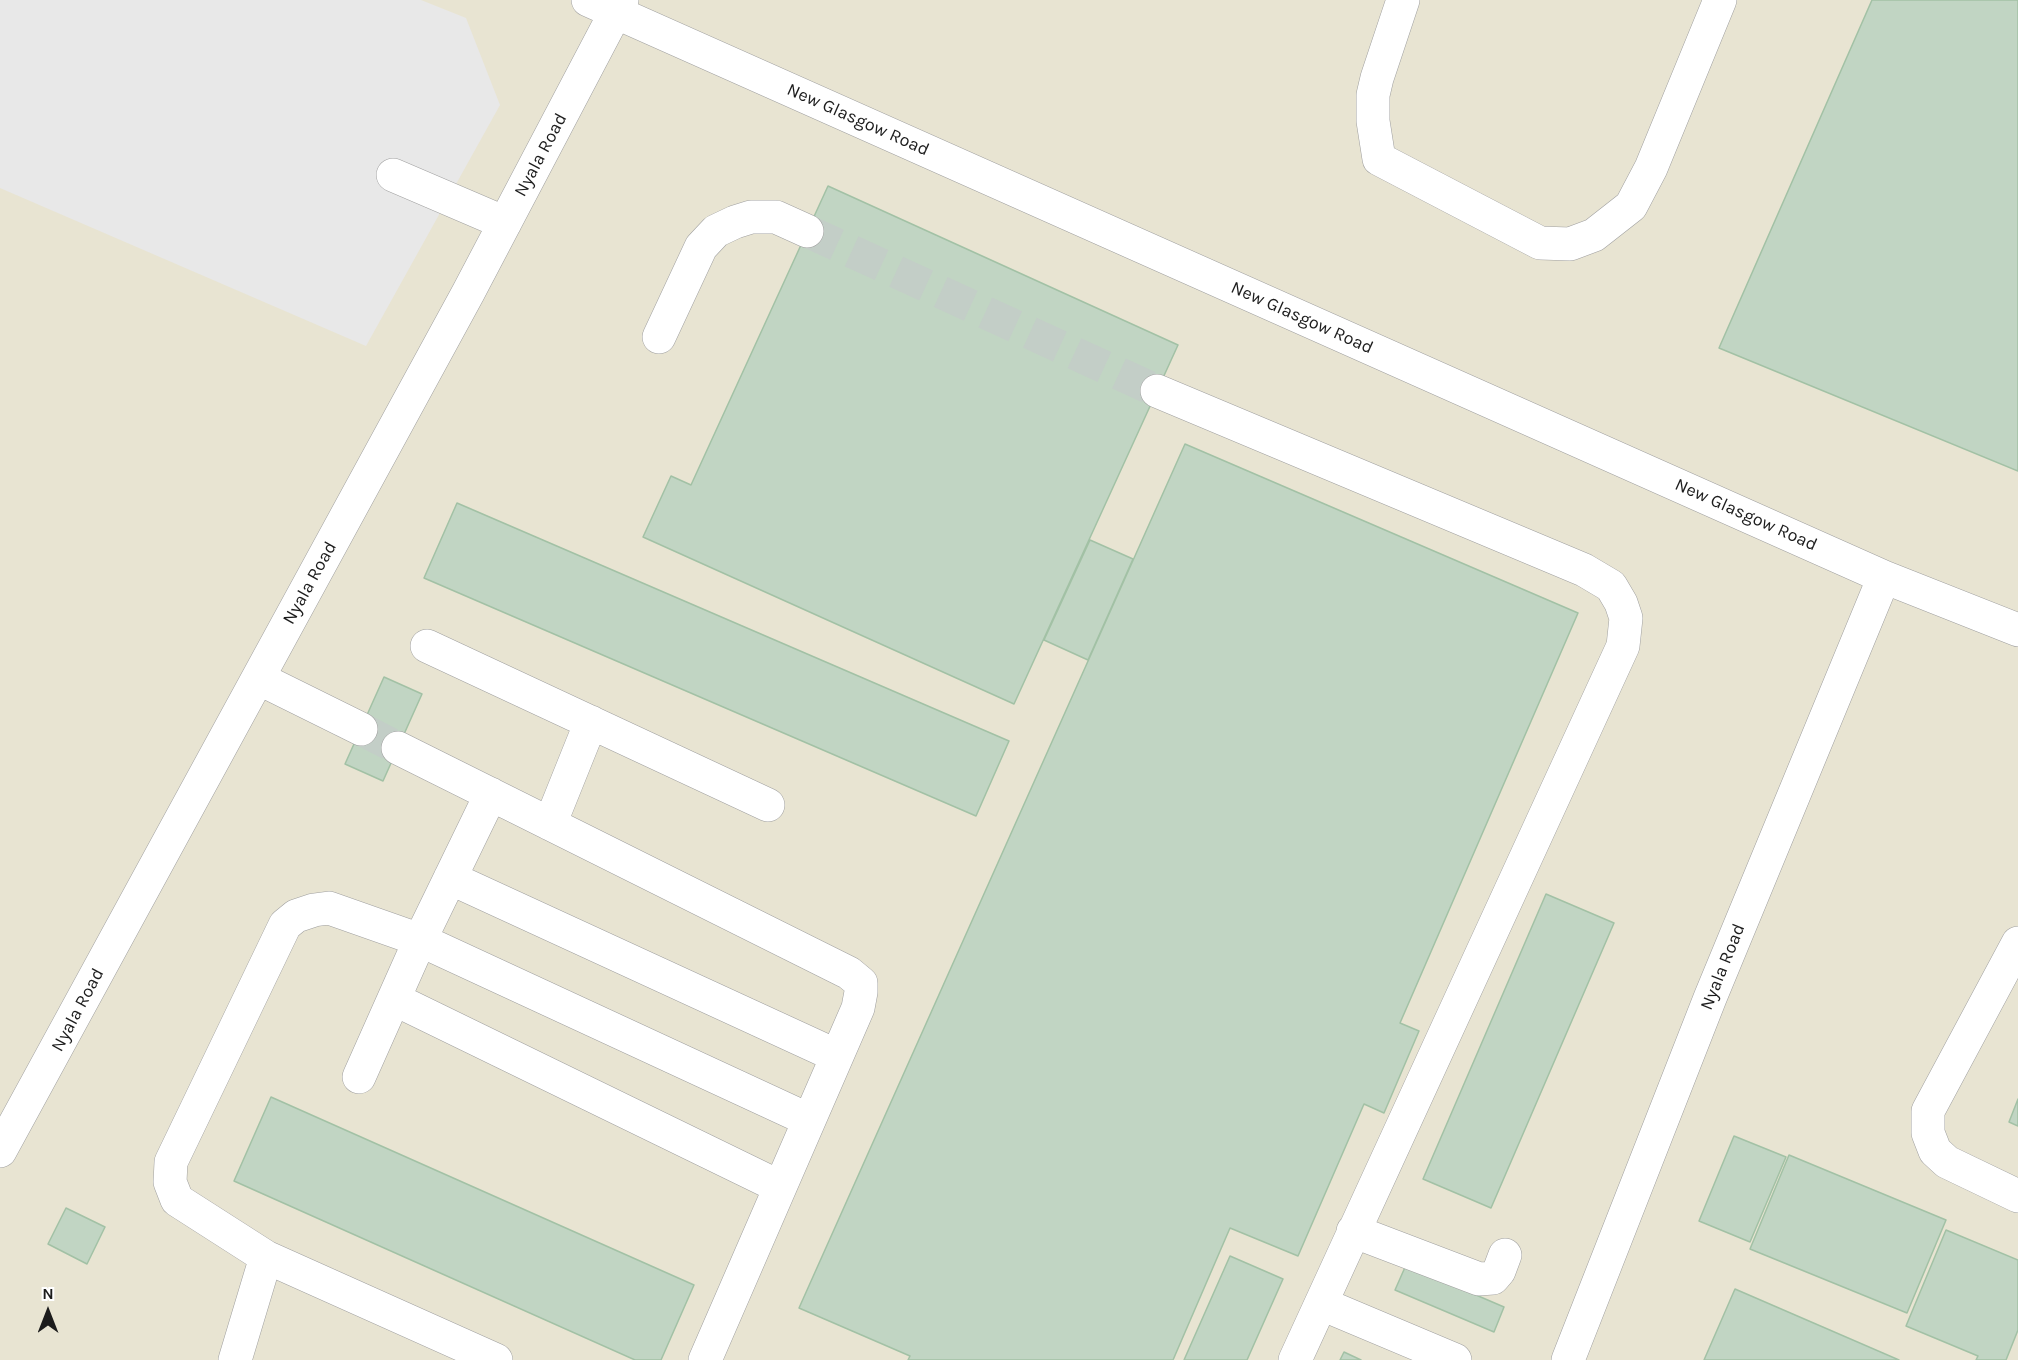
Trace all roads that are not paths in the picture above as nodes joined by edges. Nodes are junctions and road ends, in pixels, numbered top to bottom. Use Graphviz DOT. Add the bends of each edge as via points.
graph roads {
  1 [pos="1403,0"];
  2 [pos="1720,0"];
  3 [pos="609,4"];
  4 [pos="393,175"];
  5 [pos="505,224"];
  6 [pos="807,231"];
  7 [pos="659,337"];
  8 [pos="1157,391"];
  9 [pos="1884,577"];
  10 [pos="2018,630"];
  11 [pos="427,646"];
  12 [pos="258,678"];
  13 [pos="591,722"];
  14 [pos="361,729"];
  15 [pos="398,748"];
  16 [pos="491,794"];
  17 [pos="768,805"];
  18 [pos="550,824"];
  19 [pos="450,878"];
  20 [pos="420,940"];
  21 [pos="2018,943"];
  22 [pos="394,999"];
  23 [pos="837,1056"];
  24 [pos="359,1077"];
  25 [pos="809,1120"];
  26 [pos="0,1152"];
  27 [pos="780,1187"];
  28 [pos="2018,1196"];
  29 [pos="1353,1231"];
  30 [pos="1505,1255"];
  31 [pos="266,1257"];
  32 [pos="1322,1304"];
  33 [pos="235,1360"];
  34 [pos="496,1360"];
  35 [pos="705,1360"];
  36 [pos="1295,1360"];
  37 [pos="1455,1360"];
  38 [pos="1568,1360"];
  1 -- 2 [label="street" via="1373,95 1379,159 1540,243 1570,244 1594,234 1631,206 1652,168"];
  3 -- 5 [label="street, Nyala Road"];
  3 -- 9 [label="street, New Glasgow Road"];
  4 -- 5 [label="street"];
  5 -- 12 [label="street, Nyala Road"];
  6 -- 7 [label="street" via="776,217 751,217 716,231 701,247"];
  8 -- 29 [label="street" via="1584,570 1611,586 1626,618 1623,646"];
  9 -- 10 [label="street, New Glasgow Road"];
  9 -- 38 [label="street, Nyala Road" via="1710,998"];
  11 -- 13 [label="street"];
  12 -- 14 [label="street"];
  12 -- 26 [label="street, Nyala Road"];
  13 -- 17 [label="street"];
  13 -- 18 [label="street"];
  15 -- 16 [label="street"];
  16 -- 18 [label="street"];
  16 -- 19 [label="street"];
  18 -- 23 [label="street" via="849,973 861,983 861,992"];
  19 -- 20 [label="street"];
  19 -- 23 [label="street"];
  20 -- 22 [label="street"];
  20 -- 25 [label="street"];
  20 -- 31 [label="street" via="329,908 296,916 285,925 171,1162 170,1182 177,1200"];
  21 -- 28 [label="street" via="1928,1112 1928,1133 1935,1151 1947,1162"];
  22 -- 24 [label="street"];
  22 -- 27 [label="street"];
  23 -- 25 [label="street"];
  25 -- 27 [label="street"];
  27 -- 35 [label="street"];
  29 -- 30 [label="street" via="1479,1279 1493,1278"];
  29 -- 32 [label="street"];
  31 -- 33 [label="street"];
  31 -- 34 [label="street"];
  32 -- 36 [label="street"];
  32 -- 37 [label="street"];
}
